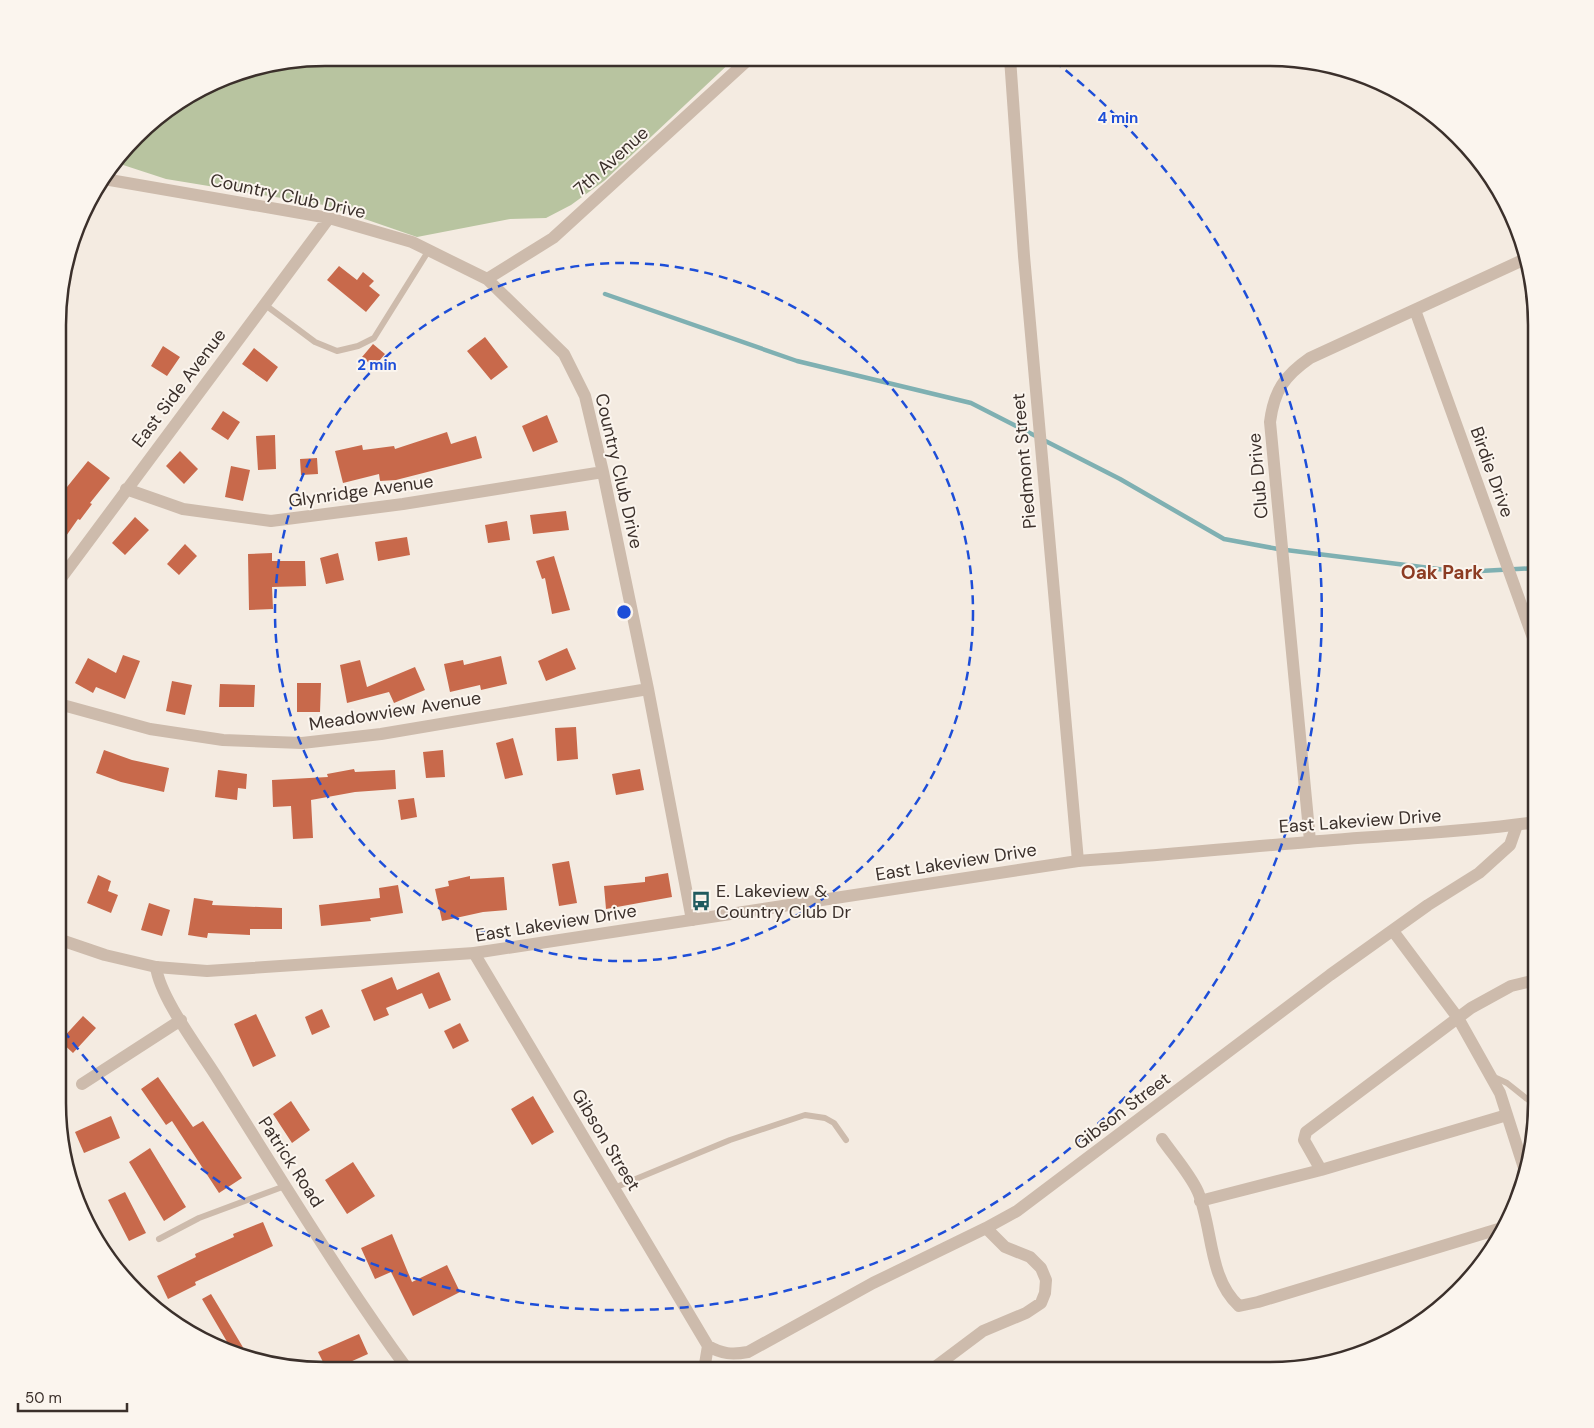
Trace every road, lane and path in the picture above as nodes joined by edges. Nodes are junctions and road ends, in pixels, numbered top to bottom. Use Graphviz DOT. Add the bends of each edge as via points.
graph roads {
  1 [pos="741,66"];
  2 [pos="1011,66"];
  3 [pos="111,179"];
  4 [pos="329,218"];
  5 [pos="429,250"];
  6 [pos="1520,262"];
  7 [pos="488,279"];
  8 [pos="264,304"];
  9 [pos="1415,310"];
  10 [pos="603,472"];
  11 [pos="126,489"];
  12 [pos="66,571"];
  13 [pos="1528,624"];
  14 [pos="648,689"];
  15 [pos="66,706"];
  16 [pos="1528,823"];
  17 [pos="1517,825"];
  18 [pos="1310,841"];
  19 [pos="1078,861"];
  20 [pos="692,920"];
  21 [pos="1393,931"];
  22 [pos="66,942"];
  23 [pos="474,953"];
  24 [pos="156,967"];
  25 [pos="1528,982"];
  26 [pos="1458,1018"];
  27 [pos="181,1020"];
  28 [pos="1490,1076"];
  29 [pos="82,1084"];
  30 [pos="1528,1100"];
  31 [pos="1507,1115"];
  32 [pos="1162,1138"];
  33 [pos="846,1140"];
  34 [pos="1521,1160"];
  35 [pos="1321,1170"];
  36 [pos="285,1186"];
  37 [pos="614,1188"];
  38 [pos="1200,1201"];
  39 [pos="986,1228"];
  40 [pos="1494,1230"];
  41 [pos="159,1239"];
  42 [pos="708,1346"];
  43 [pos="403,1362"];
  44 [pos="705,1362"];
  45 [pos="942,1362"];
  1 -- 7 [label="street, 7th Avenue" via="553,238"];
  2 -- 19 [label="street, Piedmont Street" via="1024,256"];
  3 -- 4 [label="street, Country Club Drive"];
  4 -- 5 [label="street, Country Club Drive"];
  4 -- 8 [label="street, East Side Avenue"];
  5 -- 7 [label="street, Country Club Drive"];
  5 -- 8 [label="lane" via="374,338 358,346 338,351 315,342"];
  6 -- 9 [label="street, Club Drive"];
  7 -- 10 [label="street, Country Club Drive" via="564,354 585,396"];
  8 -- 11 [label="street, East Side Avenue"];
  9 -- 13 [label="street, Birdie Drive"];
  9 -- 18 [label="street, Club Drive" via="1310,358 1292,370 1272,402 1270,422"];
  10 -- 11 [label="street, Glynridge Avenue" via="271,521 183,509"];
  10 -- 14 [label="street, Country Club Drive"];
  11 -- 12 [label="street, East Side Avenue"];
  14 -- 15 [label="street, Meadowview Avenue" via="381,734 302,743 223,740 150,729"];
  14 -- 20 [label="street, Country Club Drive"];
  16 -- 17 [label="street, East Lakeview Drive"];
  17 -- 18 [label="street, East Lakeview Drive" via="1430,835"];
  17 -- 21 [label="street, Gibson Street" via="1510,845 1501,856"];
  18 -- 19 [label="street, East Lakeview Drive"];
  19 -- 20 [label="street, East Lakeview Drive"];
  20 -- 23 [label="street, East Lakeview Drive"];
  21 -- 26 [label="street"];
  21 -- 39 [label="street, Gibson Street" via="1330,975 1072,1172 1017,1211"];
  22 -- 24 [label="street, East Lakeview Drive"];
  23 -- 24 [label="street, East Lakeview Drive" via="207,971"];
  23 -- 37 [label="street, Gibson Street"];
  24 -- 27 [label="street, Patrick Road" via="158,979"];
  25 -- 26 [label="street" via="1511,986"];
  26 -- 28 [label="street"];
  26 -- 35 [label="street" via="1306,1132 1304,1140"];
  27 -- 29 [label="street"];
  27 -- 36 [label="street, Patrick Road"];
  28 -- 30 [label="lane" via="1507,1083"];
  28 -- 31 [label="street"];
  31 -- 34 [label="street"];
  31 -- 35 [label="street"];
  32 -- 38 [label="street" via="1198,1192"];
  33 -- 37 [label="lane" via="825,1118 805,1115 730,1140"];
  35 -- 38 [label="street"];
  36 -- 41 [label="lane" via="199,1218"];
  36 -- 43 [label="street, Patrick Road"];
  37 -- 42 [label="street, Gibson Street"];
  38 -- 40 [label="street" via="1219,1274 1229,1297 1239,1306"];
  39 -- 42 [label="street, Gibson Street" via="873,1283 748,1352 732,1355"];
  39 -- 45 [label="street" via="1005,1247 1030,1257 1041,1268 1046,1280 1045,1293 1041,1303 983,1332"];
  42 -- 44 [label="street"];
}
